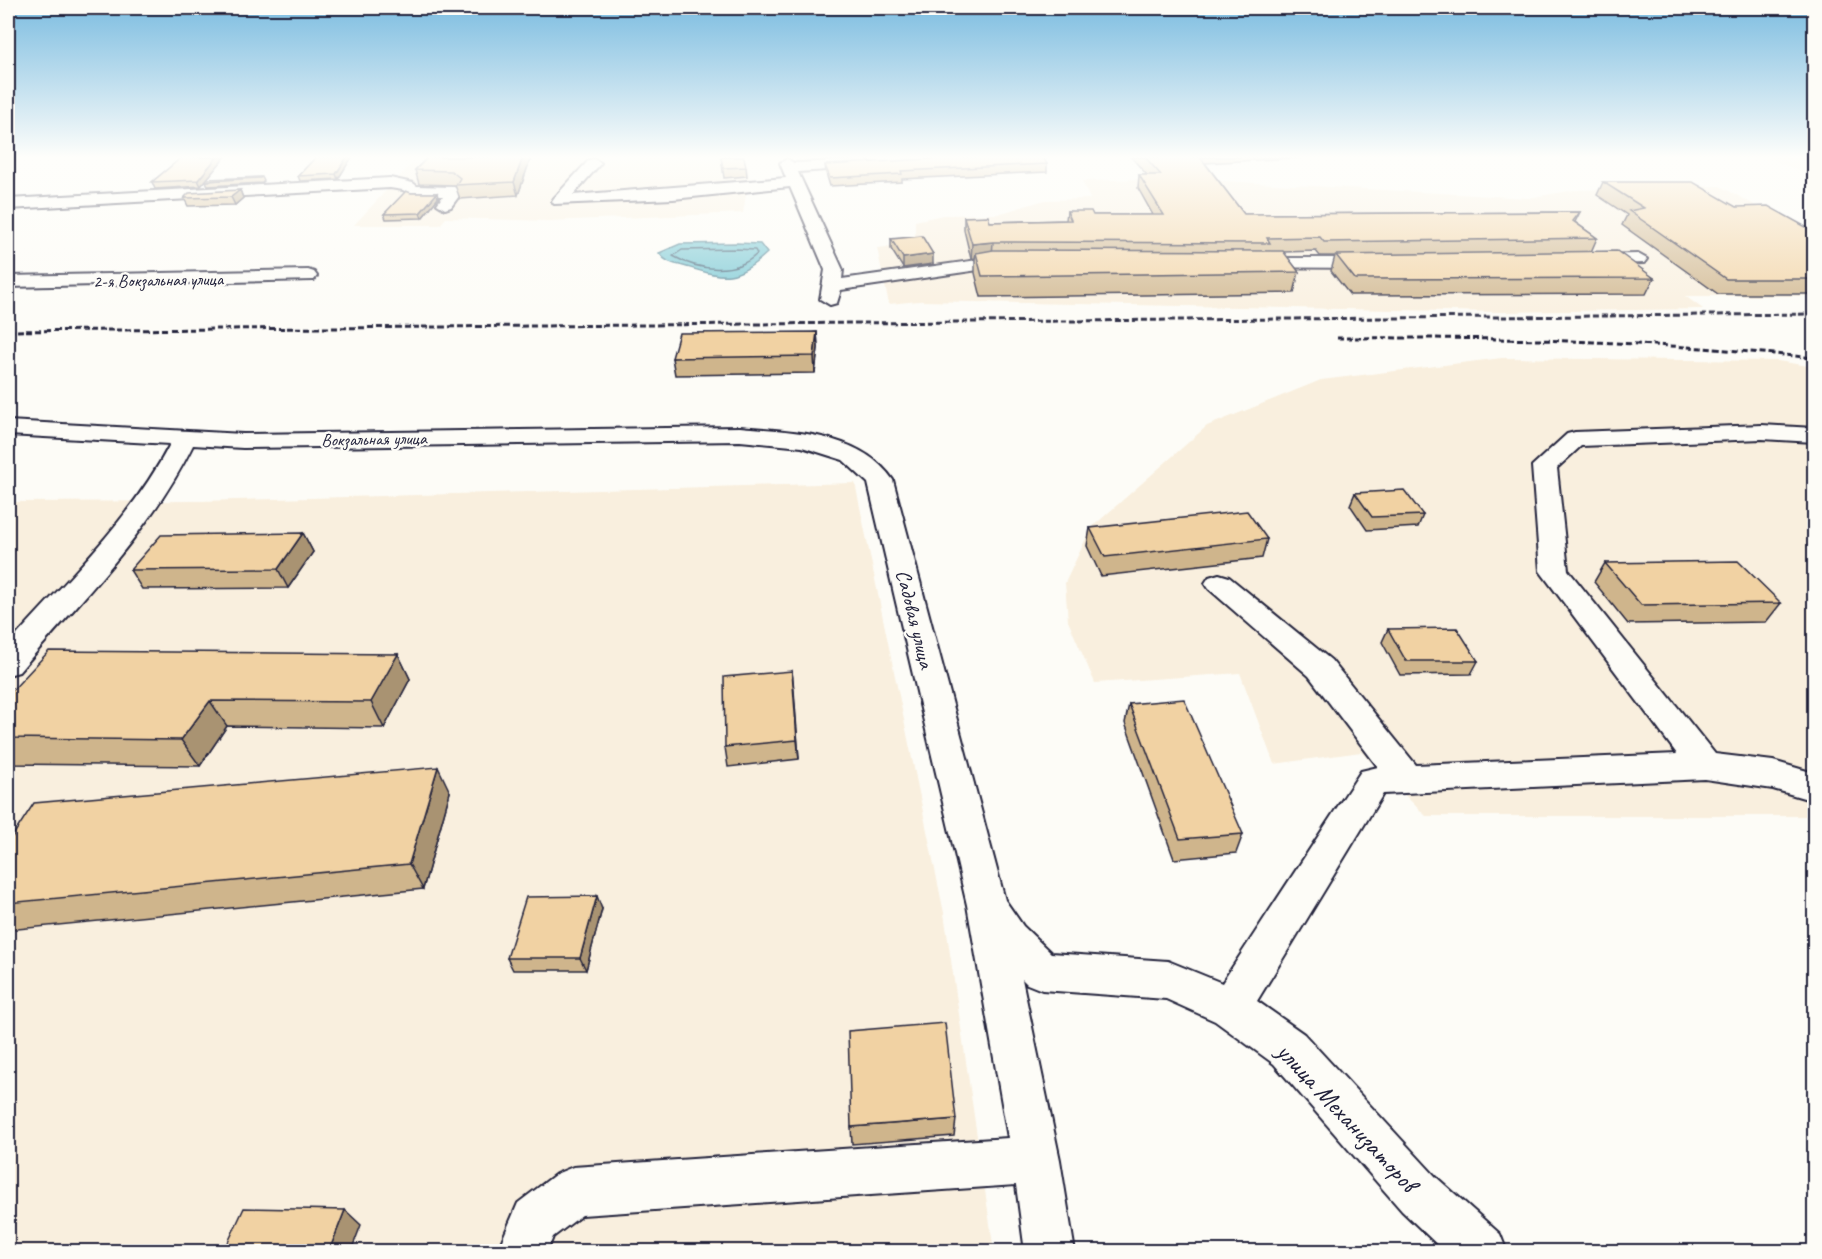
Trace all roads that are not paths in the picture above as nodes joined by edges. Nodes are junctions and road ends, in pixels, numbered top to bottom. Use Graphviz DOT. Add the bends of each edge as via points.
graph roads {
  1 [pos="810,216"];
  2 [pos="1638,259"];
  3 [pos="1566,260"];
  4 [pos="1398,262"];
  5 [pos="1028,263"];
  6 [pos="1231,263"];
  7 [pos="308,276"];
  8 [pos="8,282"];
  9 [pos="8,428"];
  10 [pos="740,434"];
  11 [pos="1815,435"];
  12 [pos="185,438"];
  13 [pos="1219,583"];
  14 [pos="8,664"];
  15 [pos="1705,766"];
  16 [pos="1408,780"];
  17 [pos="1815,787"];
  18 [pos="987,905"];
  19 [pos="1230,1007"];
  20 [pos="1036,1160"];
  21 [pos="522,1251"];
  22 [pos="1050,1251"];
  23 [pos="1482,1251"];
  1 -- 5 [label="street" via="834,270 830,293 992,263"];
  2 -- 3 [label="street"];
  4 -- 6 [label="street"];
  7 -- 8 [label="street, 2-я Вокзальная улица"];
  9 -- 12 [label="street, Вокзальная улица"];
  10 -- 12 [label="street, Вокзальная улица" via="243,441"];
  10 -- 18 [label="street, Садовая улица" via="806,440 852,455 880,480"];
  11 -- 15 [label="street" via="1762,432 1575,439 1544,466 1554,570"];
  12 -- 14 [label="street" via="164,480"];
  13 -- 16 [label="street" via="1320,668"];
  15 -- 16 [label="street"];
  15 -- 17 [label="street" via="1773,775"];
  16 -- 19 [label="street" via="1373,781"];
  18 -- 19 [label="street, улица Механизаторов" via="1009,939 1042,971 1168,980"];
  18 -- 20 [label="street, Садовая улица"];
  19 -- 23 [label="street, улица Механизаторов" via="1289,1049 1419,1194"];
  20 -- 21 [label="street" via="573,1191 535,1220"];
  20 -- 22 [label="street, Садовая улица"];
}
